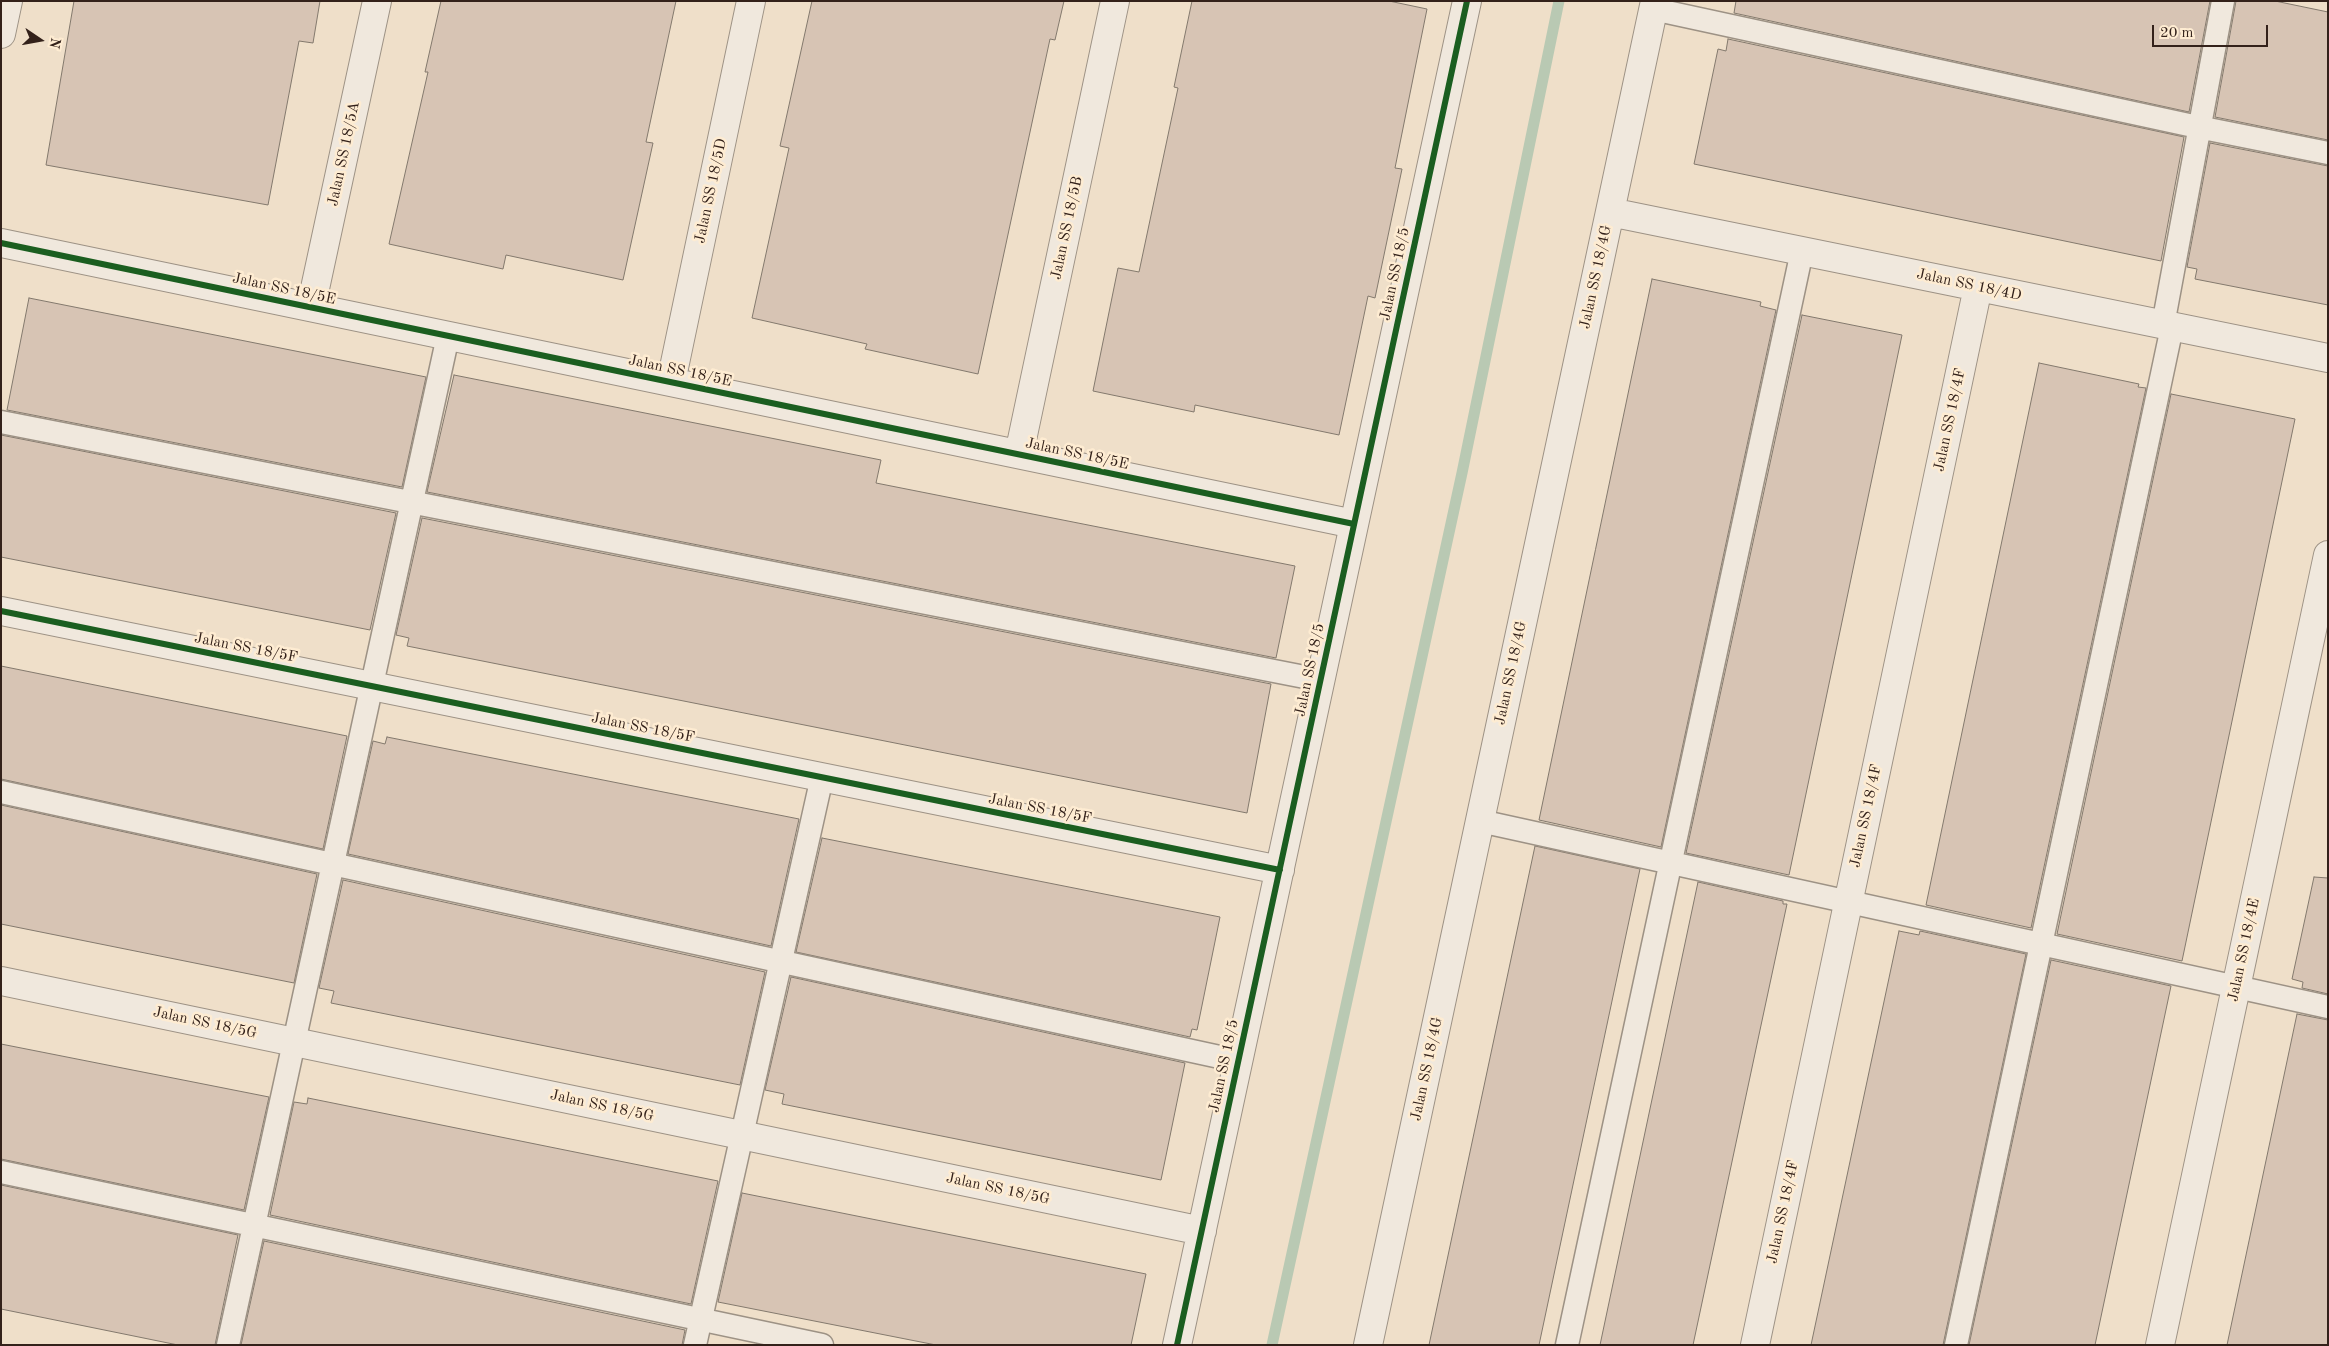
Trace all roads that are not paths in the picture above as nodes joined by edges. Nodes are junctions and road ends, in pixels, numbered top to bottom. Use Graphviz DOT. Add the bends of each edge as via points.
graph roads {
  1 [pos="8,1"];
  2 [pos="377,1"];
  3 [pos="751,1"];
  4 [pos="1115,1"];
  5 [pos="1467,1"];
  6 [pos="2223,1"];
  7 [pos="1654,5"];
  8 [pos="1,34"];
  9 [pos="2198,127"];
  10 [pos="2328,152"];
  11 [pos="1610,212"];
  12 [pos="1,243"];
  13 [pos="1802,251"];
  14 [pos="1978,287"];
  15 [pos="311,307"];
  16 [pos="2167,326"];
  17 [pos="448,336"];
  18 [pos="2328,358"];
  19 [pos="670,382"];
  20 [pos="1,422"];
  21 [pos="1019,454"];
  22 [pos="411,502"];
  23 [pos="1354,524"];
  24 [pos="2328,555"];
  25 [pos="1,611"];
  26 [pos="1320,680"];
  27 [pos="371,686"];
  28 [pos="822,777"];
  29 [pos="1,792"];
  30 [pos="1480,821"];
  31 [pos="1670,863"];
  32 [pos="333,864"];
  33 [pos="1280,870"];
  34 [pos="1848,902"];
  35 [pos="2041,945"];
  36 [pos="781,962"];
  37 [pos="1,981"];
  38 [pos="2236,987"];
  39 [pos="2328,1008"];
  40 [pos="294,1042"];
  41 [pos="1238,1061"];
  42 [pos="742,1136"];
  43 [pos="1,1172"];
  44 [pos="254,1226"];
  45 [pos="1202,1231"];
  46 [pos="701,1319"];
  47 [pos="228,1345"];
  48 [pos="695,1345"];
  49 [pos="822,1345"];
  50 [pos="1177,1345"];
  51 [pos="1368,1345"];
  52 [pos="1567,1345"];
  53 [pos="1755,1345"];
  54 [pos="1956,1345"];
  55 [pos="2160,1345"];
  1 -- 8 [label="street"];
  2 -- 15 [label="street, Jalan SS 18/5A"];
  3 -- 19 [label="street, Jalan SS 18/5D"];
  4 -- 21 [label="street, Jalan SS 18/5B"];
  5 -- 23 [label="street, Jalan SS 18/5"];
  6 -- 9 [label="lane"];
  7 -- 9 [label="lane"];
  7 -- 11 [label="street, Jalan SS 18/4G"];
  9 -- 10 [label="lane"];
  9 -- 16 [label="lane"];
  11 -- 13 [label="street, Jalan SS 18/4D"];
  11 -- 30 [label="street, Jalan SS 18/4G"];
  12 -- 15 [label="street, Jalan SS 18/5E"];
  13 -- 14 [label="street, Jalan SS 18/4D"];
  13 -- 31 [label="lane"];
  14 -- 16 [label="street, Jalan SS 18/4D"];
  14 -- 34 [label="street, Jalan SS 18/4F"];
  15 -- 17 [label="street, Jalan SS 18/5E"];
  16 -- 18 [label="street, Jalan SS 18/4D"];
  16 -- 35 [label="lane"];
  17 -- 19 [label="street, Jalan SS 18/5E"];
  17 -- 22 [label="lane"];
  19 -- 21 [label="street, Jalan SS 18/5E"];
  20 -- 22 [label="lane"];
  21 -- 23 [label="street, Jalan SS 18/5E"];
  22 -- 26 [label="lane"];
  22 -- 27 [label="lane"];
  23 -- 26 [label="street, Jalan SS 18/5"];
  24 -- 38 [label="street, Jalan SS 18/4E"];
  25 -- 27 [label="street, Jalan SS 18/5F"];
  26 -- 33 [label="street, Jalan SS 18/5"];
  27 -- 28 [label="street, Jalan SS 18/5F"];
  27 -- 32 [label="lane"];
  28 -- 33 [label="street, Jalan SS 18/5F"];
  28 -- 36 [label="lane"];
  29 -- 32 [label="lane"];
  30 -- 31 [label="lane"];
  30 -- 51 [label="street, Jalan SS 18/4G"];
  31 -- 34 [label="lane"];
  31 -- 52 [label="lane"];
  32 -- 36 [label="lane"];
  32 -- 40 [label="lane"];
  33 -- 41 [label="street, Jalan SS 18/5"];
  34 -- 35 [label="lane"];
  34 -- 53 [label="street, Jalan SS 18/4F"];
  35 -- 38 [label="lane"];
  35 -- 54 [label="lane"];
  36 -- 41 [label="lane"];
  36 -- 42 [label="lane"];
  37 -- 40 [label="street, Jalan SS 18/5G"];
  38 -- 39 [label="lane"];
  38 -- 55 [label="street, Jalan SS 18/4E"];
  40 -- 42 [label="street, Jalan SS 18/5G"];
  40 -- 44 [label="lane"];
  41 -- 45 [label="street, Jalan SS 18/5"];
  42 -- 45 [label="street, Jalan SS 18/5G"];
  42 -- 46 [label="lane"];
  43 -- 44 [label="lane"];
  44 -- 46 [label="lane"];
  44 -- 47 [label="lane"];
  45 -- 50 [label="street, Jalan SS 18/5"];
  46 -- 48 [label="lane"];
  46 -- 49 [label="lane"];
}
